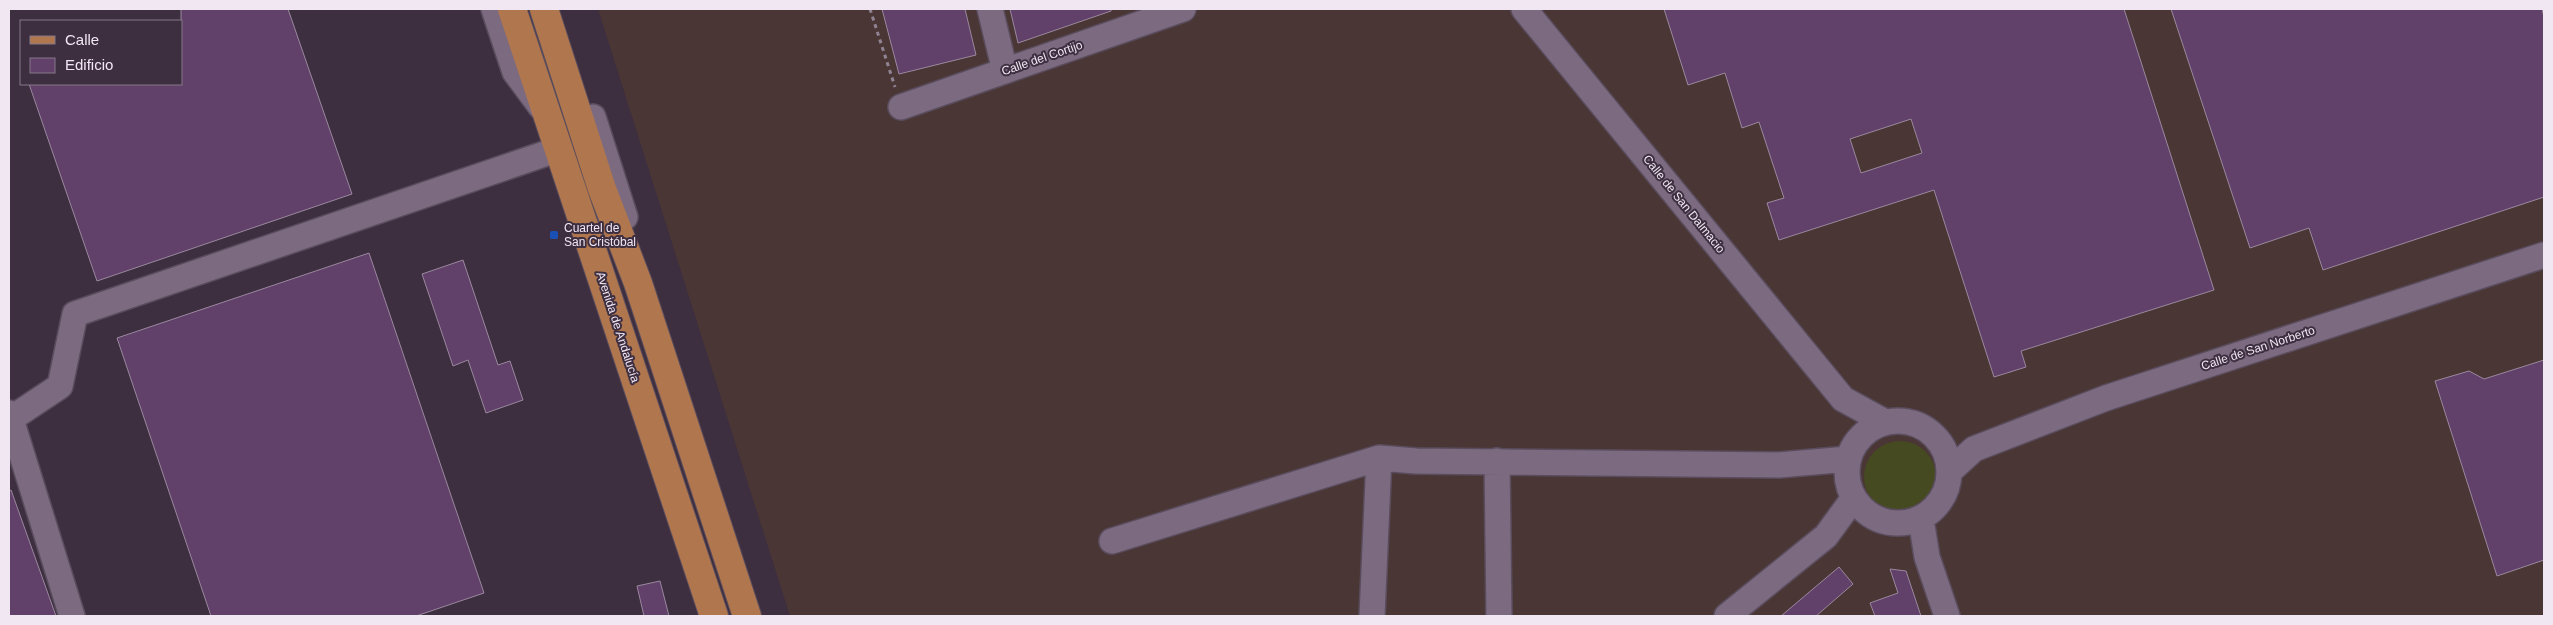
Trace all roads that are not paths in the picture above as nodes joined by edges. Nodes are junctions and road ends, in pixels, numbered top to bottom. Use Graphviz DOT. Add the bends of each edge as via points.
graph roads {
  1 [pos="494,9"];
  2 [pos="512,9"];
  3 [pos="544,9"];
  4 [pos="558,9"];
  5 [pos="990,9"];
  6 [pos="1183,9"];
  7 [pos="1524,9"];
  8 [pos="1005,71"];
  9 [pos="901,107"];
  10 [pos="547,115"];
  11 [pos="559,149"];
  12 [pos="2544,255"];
  13 [pos="638,283"];
  14 [pos="1843,399"];
  15 [pos="9,418"];
  16 [pos="1886,422"];
  17 [pos="1940,442"];
  18 [pos="1974,449"];
  19 [pos="1851,452"];
  20 [pos="1379,458"];
  21 [pos="1497,461"];
  22 [pos="1950,471"];
  23 [pos="1853,499"];
  24 [pos="1871,516"];
  25 [pos="1921,518"];
  26 [pos="1895,524"];
  27 [pos="1826,536"];
  28 [pos="1112,541"];
  29 [pos="1927,557"];
  30 [pos="72,616"];
  31 [pos="714,616"];
  32 [pos="747,616"];
  33 [pos="1372,616"];
  34 [pos="1499,616"];
  35 [pos="1727,616"];
  36 [pos="1947,616"];
  1 -- 10 [label="street" via="516,72"];
  2 -- 10 [label="main road, Avenida de Andalucía"];
  3 -- 13 [label="main road" via="602,189"];
  4 -- 13 [label="street" via="632,239"];
  5 -- 8 [label="street"];
  6 -- 8 [label="street, Calle del Cortijo"];
  7 -- 14 [label="street, Calle de San Dalmacio"];
  8 -- 9 [label="street, Calle del Cortijo"];
  10 -- 11 [label="main road, Avenida de Andalucía"];
  11 -- 15 [label="street" via="75,314 60,386"];
  11 -- 31 [label="main road, Avenida de Andalucía"];
  12 -- 18 [label="street, Calle de San Norberto" via="2106,398"];
  13 -- 32 [label="main road"];
  14 -- 16 [label="street, Calle de San Dalmacio"];
  14 -- 19 [label="street, Calle de San Dalmacio"];
  15 -- 30 [label="street"];
  16 -- 17 [label="street" via="1906,421 1925,428"];
  16 -- 19 [label="street" via="1867,431"];
  17 -- 18 [label="street"];
  17 -- 22 [label="street"];
  18 -- 22 [label="street, Calle de San Norberto"];
  19 -- 21 [label="street" via="1779,465"];
  19 -- 23 [label="street" via="1848,486"];
  20 -- 21 [label="street"];
  20 -- 28 [label="street"];
  20 -- 33 [label="street"];
  21 -- 34 [label="street"];
  22 -- 25 [label="street" via="1947,490 1937,507"];
  23 -- 24 [label="street"];
  23 -- 27 [label="street"];
  24 -- 26 [label="street"];
  24 -- 27 [label="street"];
  25 -- 26 [label="street"];
  25 -- 29 [label="street"];
  26 -- 29 [label="street"];
  27 -- 35 [label="street"];
  29 -- 36 [label="street"];
}
